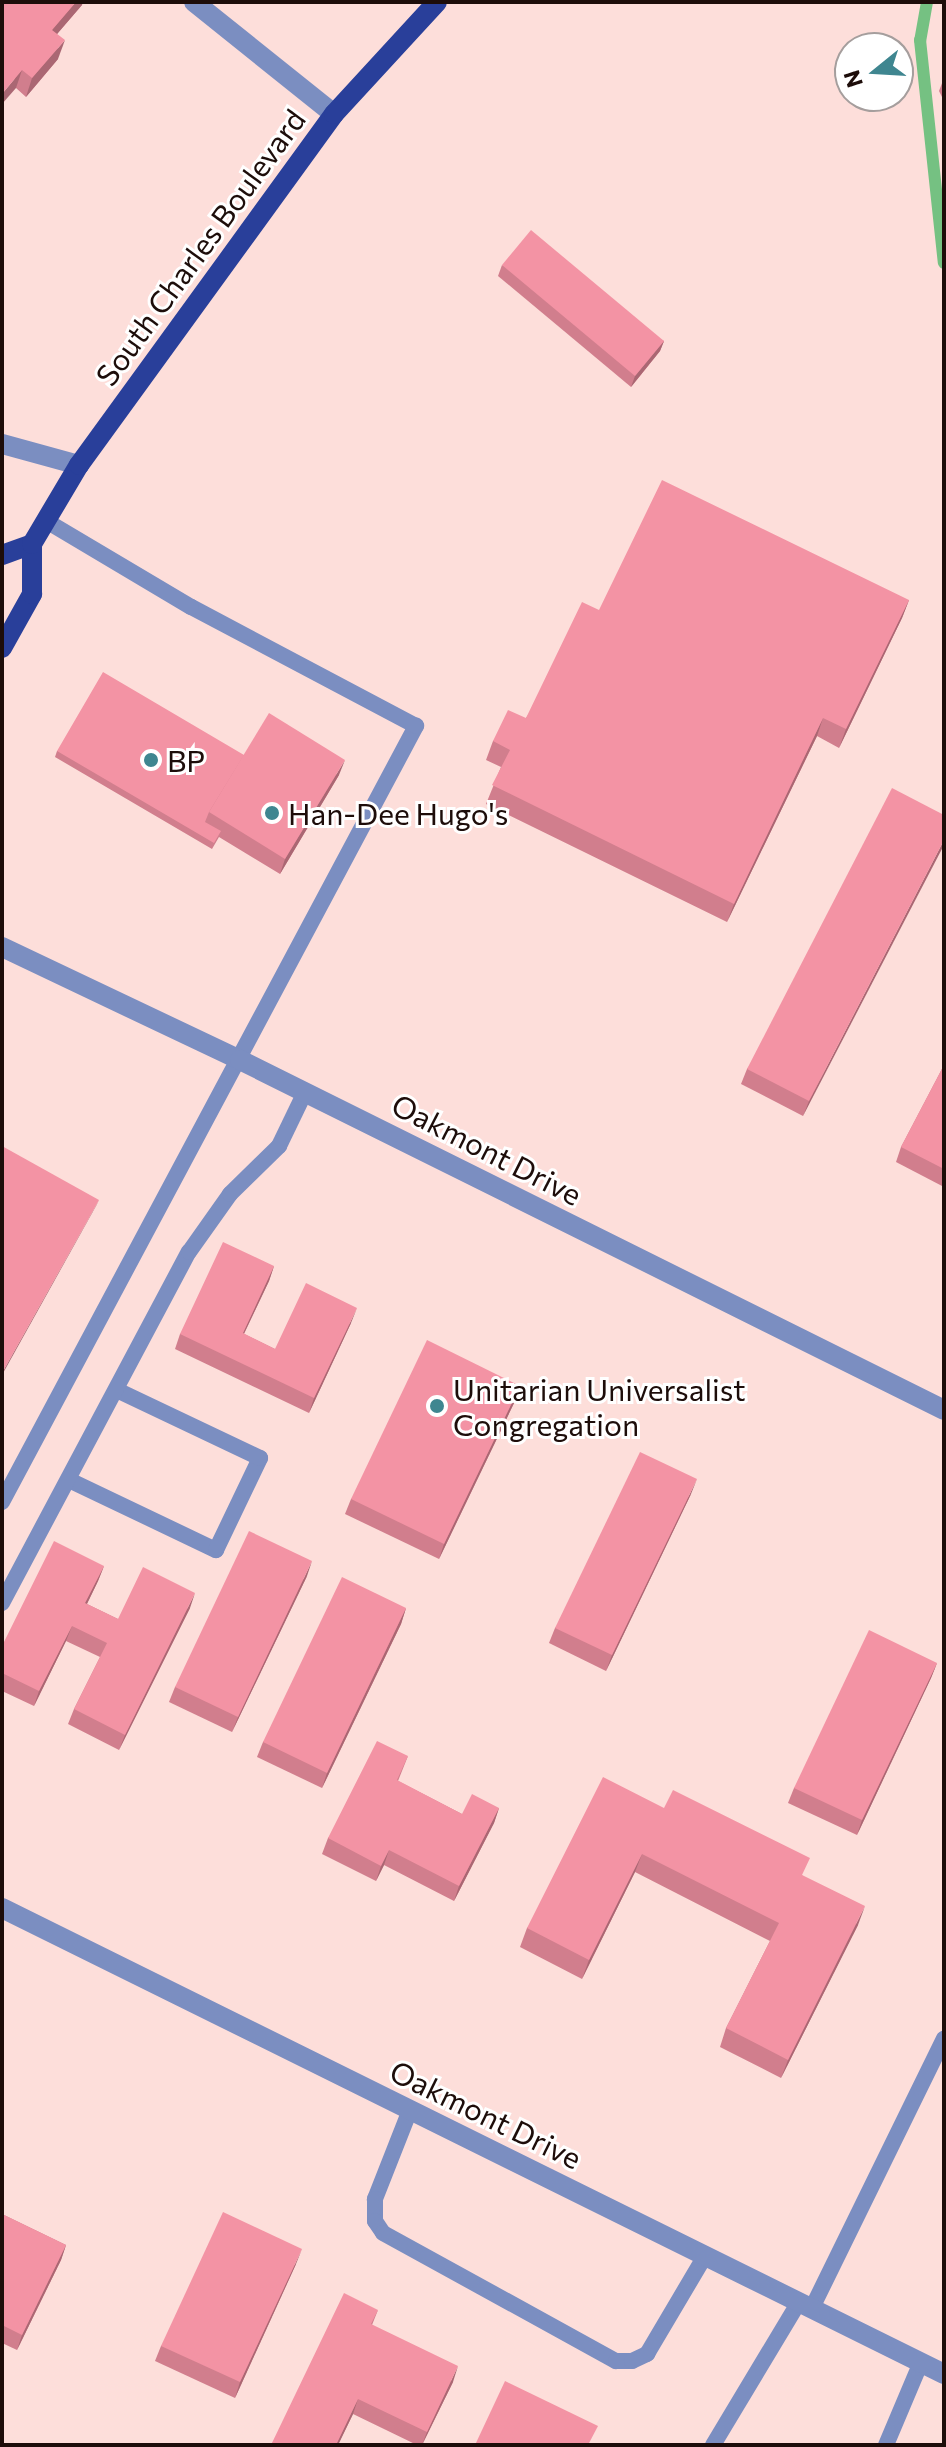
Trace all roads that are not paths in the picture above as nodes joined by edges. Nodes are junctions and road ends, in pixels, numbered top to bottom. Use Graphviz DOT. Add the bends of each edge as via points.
graph roads {
  1 [pos="194,2"];
  2 [pos="437,2"];
  3 [pos="334,114"];
  4 [pos="2,444"];
  5 [pos="79,465"];
  6 [pos="46,521"];
  7 [pos="32,544"];
  8 [pos="2,555"];
  9 [pos="2,648"];
  10 [pos="2,947"];
  11 [pos="240,1060"];
  12 [pos="305,1092"];
  13 [pos="117,1390"];
  14 [pos="944,1410"];
  15 [pos="69,1480"];
  16 [pos="2,1502"];
  17 [pos="2,1603"];
  18 [pos="2,1908"];
  19 [pos="944,2039"];
  20 [pos="410,2110"];
  21 [pos="705,2256"];
  22 [pos="805,2305"];
  23 [pos="921,2362"];
  24 [pos="944,2374"];
  25 [pos="713,2445"];
  26 [pos="886,2445"];
  1 -- 3 [label="street"];
  2 -- 3 [label="main road, South Charles Boulevard"];
  3 -- 5 [label="main road, South Charles Boulevard"];
  4 -- 5 [label="street"];
  5 -- 6 [label="main road, South Charles Boulevard"];
  6 -- 7 [label="main road, South Charles Boulevard"];
  6 -- 11 [label="lane" via="191,607 416,726"];
  7 -- 8 [label="main road"];
  7 -- 9 [label="main road" via="32,594"];
  10 -- 11 [label="street, Oakmont Drive"];
  11 -- 12 [label="street, Oakmont Drive"];
  11 -- 16 [label="lane"];
  12 -- 13 [label="lane" via="279,1146 230,1194 189,1252"];
  12 -- 14 [label="street, Oakmont Drive"];
  13 -- 15 [label="lane"];
  13 -- 15 [label="lane" via="260,1458 216,1550"];
  15 -- 17 [label="lane"];
  18 -- 20 [label="street, Oakmont Drive"];
  19 -- 22 [label="lane"];
  20 -- 21 [label="street, Oakmont Drive"];
  20 -- 21 [label="lane" via="375,2199 375,2221 383,2233 616,2361 647,2354"];
  21 -- 22 [label="street, Oakmont Drive"];
  22 -- 23 [label="street, Oakmont Drive"];
  22 -- 25 [label="lane"];
  23 -- 24 [label="street, Oakmont Drive"];
  23 -- 26 [label="lane"];
}
